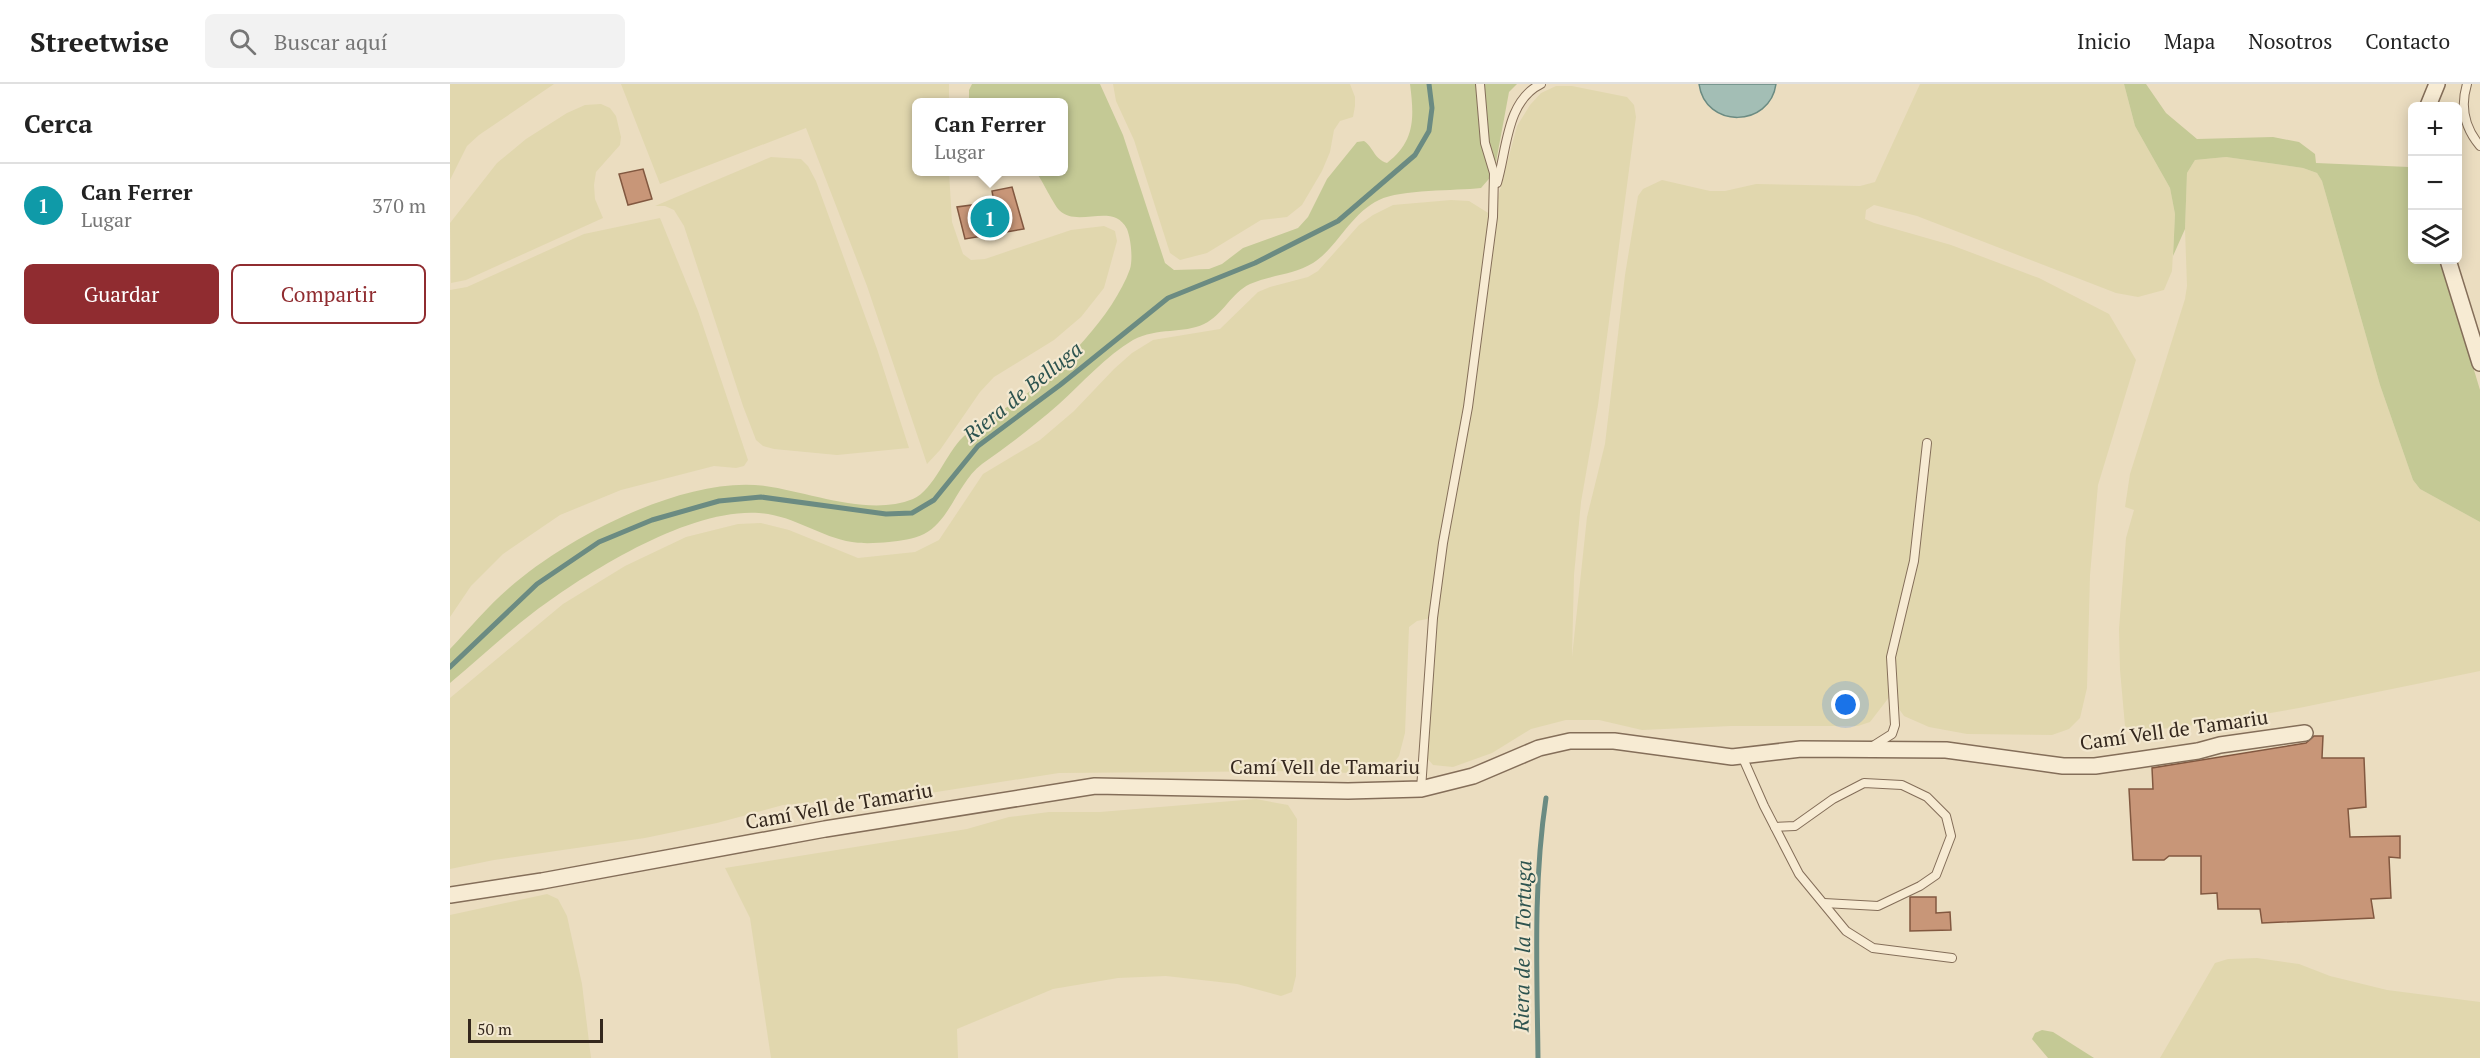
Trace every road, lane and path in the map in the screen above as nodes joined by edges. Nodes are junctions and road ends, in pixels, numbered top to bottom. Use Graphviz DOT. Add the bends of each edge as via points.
graph roads {
  1 [pos="1480,84"];
  2 [pos="1541,84"];
  3 [pos="2437,84"];
  4 [pos="2467,84"];
  5 [pos="2430,102"];
  6 [pos="2480,146"];
  7 [pos="1494,193"];
  8 [pos="2449,264"];
  9 [pos="2480,363"];
  10 [pos="1927,443"];
  11 [pos="2305,733"];
  12 [pos="1863,750"];
  13 [pos="1742,756"];
  14 [pos="1421,789"];
  15 [pos="1775,827"];
  16 [pos="450,895"];
  17 [pos="1824,903"];
  18 [pos="1952,958"];
  1 -- 7 [label="lane"];
  2 -- 7 [label="lane" via="1526,94 1510,124"];
  3 -- 5 [label="street"];
  4 -- 6 [label="lane" via="2462,101 2464,116"];
  7 -- 14 [label="lane" via="1468,407 1433,618"];
  8 -- 9 [label="street"];
  10 -- 12 [label="lane" via="1914,561 1891,657 1895,725 1892,734"];
  11 -- 12 [label="street, Camí Vell de Tamariu" via="2095,766 2063,766 1946,750"];
  12 -- 13 [label="street, Camí Vell de Tamariu" via="1801,749"];
  13 -- 14 [label="street, Camí Vell de Tamariu" via="1614,741 1570,741 1539,748 1473,776"];
  13 -- 15 [label="lane"];
  14 -- 16 [label="street, Camí Vell de Tamariu" via="1095,786"];
  15 -- 17 [label="lane" via="1799,874"];
  15 -- 17 [label="lane" via="1795,826 1864,783 1902,785 1927,797 1946,816 1951,836 1936,874 1920,886 1878,906"];
  17 -- 18 [label="lane" via="1846,931 1874,948"];
}
